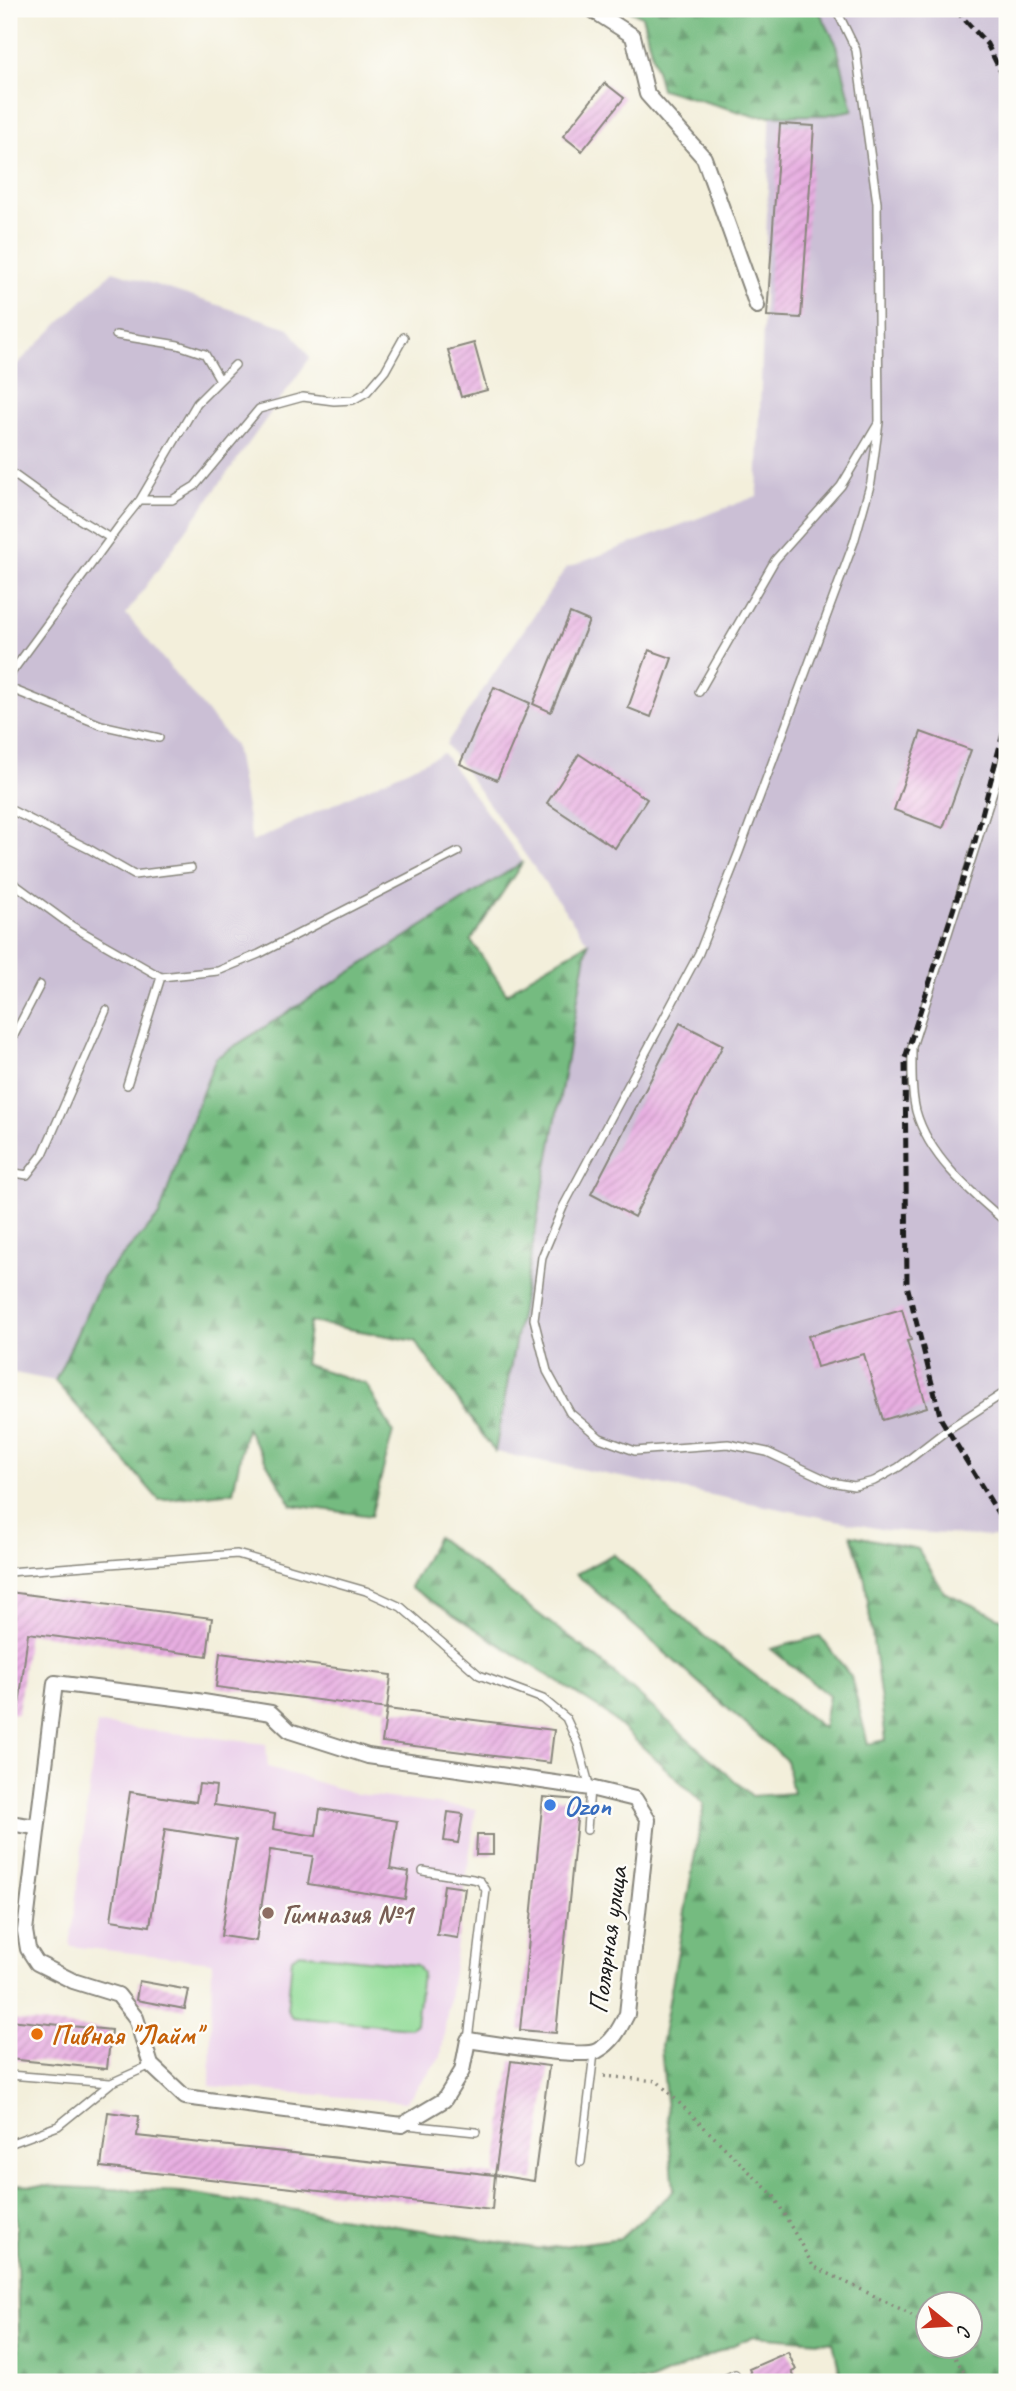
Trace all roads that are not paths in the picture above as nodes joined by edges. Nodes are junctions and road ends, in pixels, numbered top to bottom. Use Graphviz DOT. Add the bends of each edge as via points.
graph roads {
  1 [pos="592,9"];
  2 [pos="836,9"];
  3 [pos="757,306"];
  4 [pos="116,335"];
  5 [pos="404,337"];
  6 [pos="234,365"];
  7 [pos="220,380"];
  8 [pos="879,422"];
  9 [pos="9,471"];
  10 [pos="140,500"];
  11 [pos="110,538"];
  12 [pos="9,676"];
  13 [pos="9,688"];
  14 [pos="699,692"];
  15 [pos="159,738"];
  16 [pos="1007,747"];
  17 [pos="9,809"];
  18 [pos="458,852"];
  19 [pos="191,868"];
  20 [pos="9,880"];
  21 [pos="161,977"];
  22 [pos="40,985"];
  23 [pos="106,1010"];
  24 [pos="9,1045"];
  25 [pos="127,1085"];
  26 [pos="9,1172"];
  27 [pos="1007,1223"];
  28 [pos="1007,1391"];
  29 [pos="9,1572"];
  30 [pos="590,1788"];
  31 [pos="9,1823"];
  32 [pos="36,1827"];
  33 [pos="587,1830"];
  34 [pos="423,1871"];
  35 [pos="468,2040"];
  36 [pos="594,2053"];
  37 [pos="151,2065"];
  38 [pos="9,2075"];
  39 [pos="111,2083"];
  40 [pos="402,2125"];
  41 [pos="476,2132"];
  42 [pos="9,2144"];
  43 [pos="581,2162"];
  44 [pos="735,2374"];
  45 [pos="718,2382"];
  1 -- 3 [label="street" via="633,36 647,94 704,158"];
  2 -- 8 [label="lane" via="856,50 877,203"];
  4 -- 7 [label="lane" via="205,354"];
  5 -- 10 [label="lane" via="367,392 353,400 303,397 259,409 195,486 172,500"];
  6 -- 7 [label="lane"];
  7 -- 10 [label="lane" via="197,403"];
  8 -- 14 [label="lane" via="841,486 775,560"];
  8 -- 28 [label="lane" via="871,482 854,542 739,852 694,964 563,1207 542,1257 534,1319 547,1371 570,1413 600,1438 635,1451 728,1444 767,1452 831,1482 854,1486 899,1467"];
  9 -- 11 [label="lane"];
  10 -- 11 [label="lane"];
  11 -- 12 [label="lane"];
  13 -- 15 [label="lane" via="101,725"];
  16 -- 27 [label="lane" via="912,1046 912,1080 916,1112 932,1146 956,1178"];
  17 -- 19 [label="lane" via="134,875"];
  18 -- 21 [label="lane" via="259,954 218,971"];
  20 -- 21 [label="lane" via="72,926"];
  21 -- 25 [label="lane"];
  22 -- 24 [label="lane"];
  23 -- 26 [label="lane" via="43,1154 27,1175"];
  29 -- 30 [label="lane" via="237,1554 366,1591 401,1607 479,1675 543,1699 566,1718"];
  30 -- 32 [label="street, Полярная улица" via="368,1756 290,1731 271,1713 55,1683"];
  30 -- 33 [label="lane"];
  30 -- 36 [label="street, Полярная улица" via="635,1799 648,1820 627,2014 615,2038"];
  31 -- 32 [label="street"];
  32 -- 37 [label="street, Полярная улица" via="25,1931 28,1949 37,1962 73,1981 118,1995 136,2018"];
  34 -- 35 [label="lane" via="480,1881 486,1890"];
  35 -- 36 [label="street, Полярная улица"];
  35 -- 40 [label="street" via="462,2071 444,2100"];
  36 -- 43 [label="lane"];
  37 -- 39 [label="lane"];
  37 -- 40 [label="street, Полярная улица" via="185,2097"];
  38 -- 39 [label="lane"];
  39 -- 42 [label="lane" via="58,2126"];
  40 -- 41 [label="lane"];
  44 -- 45 [label="lane"];
}
